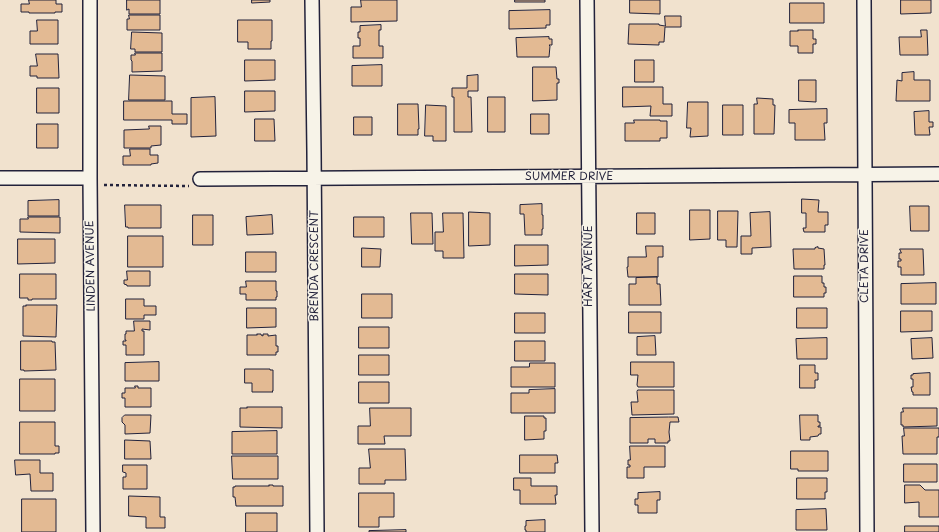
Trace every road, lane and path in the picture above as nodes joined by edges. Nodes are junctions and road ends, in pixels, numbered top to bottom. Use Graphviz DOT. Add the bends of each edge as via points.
graph roads {
  1 [pos="90,0"];
  2 [pos="312,0"];
  3 [pos="587,0"];
  4 [pos="864,0"];
  5 [pos="865,174"];
  6 [pos="939,174"];
  7 [pos="589,177"];
  8 [pos="0,178"];
  9 [pos="90,178"];
  10 [pos="315,178"];
  11 [pos="200,179"];
  12 [pos="93,532"];
  13 [pos="317,532"];
  14 [pos="592,532"];
  15 [pos="866,532"];
  1 -- 9 [label="street, LINDEN AVENUE"];
  2 -- 10 [label="street, BRENDA CRESCENT"];
  3 -- 7 [label="street, HART AVENUE"];
  4 -- 5 [label="street, CLETA DRIVE"];
  5 -- 6 [label="street, SUMMER DRIVE"];
  5 -- 7 [label="street, SUMMER DRIVE"];
  5 -- 15 [label="street, CLETA DRIVE"];
  7 -- 10 [label="street, SUMMER DRIVE"];
  7 -- 14 [label="street, HART AVENUE"];
  8 -- 9 [label="street"];
  9 -- 11 [label="path" via="104,185 173,186 189,186"];
  9 -- 12 [label="street, LINDEN AVENUE"];
  10 -- 11 [label="street, SUMMER DRIVE"];
  10 -- 13 [label="street, BRENDA CRESCENT"];
}
